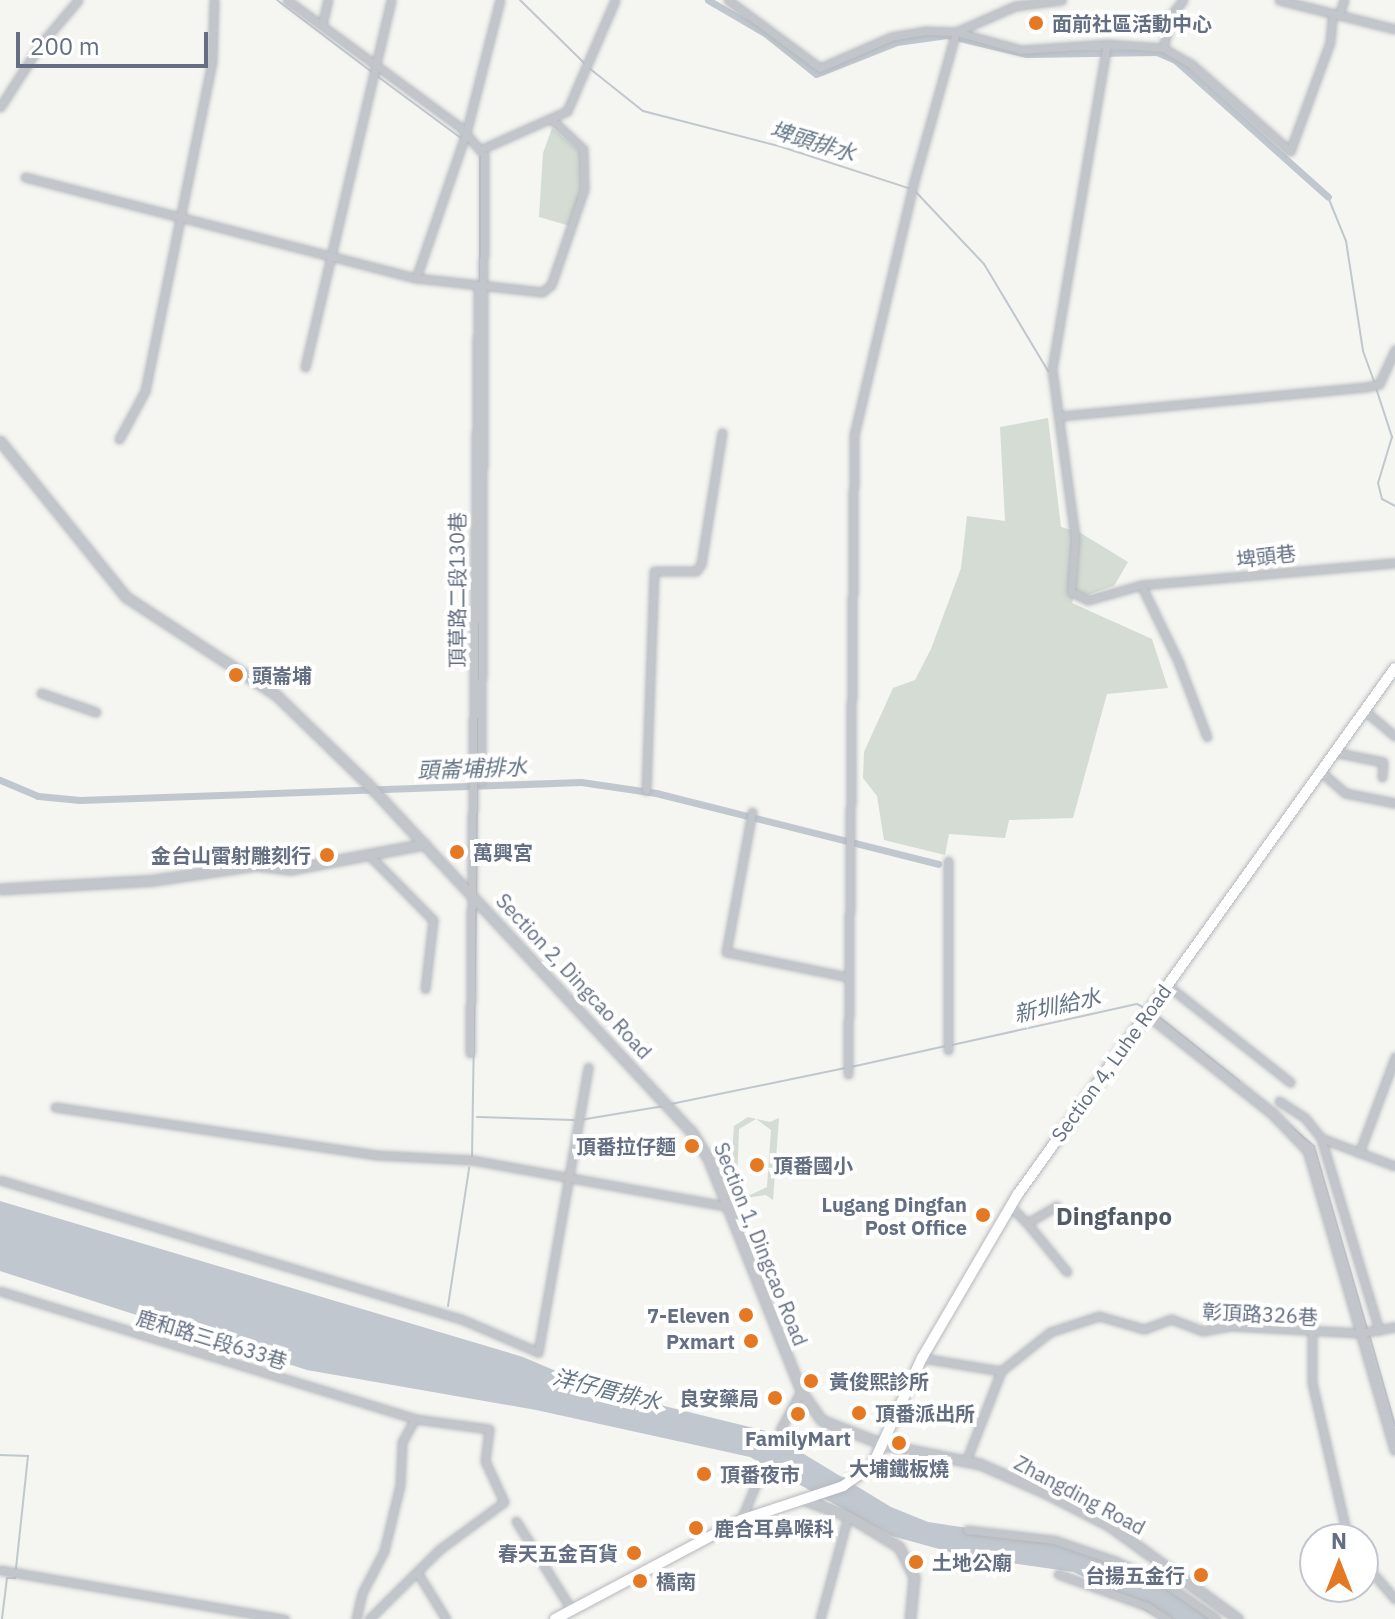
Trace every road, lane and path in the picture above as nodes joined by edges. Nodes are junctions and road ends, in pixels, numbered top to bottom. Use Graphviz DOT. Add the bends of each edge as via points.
graph roads {
  1 [pos="78,0"];
  2 [pos="214,0"];
  3 [pos="287,0"];
  4 [pos="328,0"];
  5 [pos="391,0"];
  6 [pos="500,0"];
  7 [pos="615,0"];
  8 [pos="728,0"];
  9 [pos="1062,0"];
  10 [pos="1183,0"];
  11 [pos="1279,0"];
  12 [pos="1344,0"];
  13 [pos="1336,16"];
  14 [pos="322,25"];
  15 [pos="1395,29"];
  16 [pos="956,32"];
  17 [pos="1107,44"];
  18 [pos="1163,48"];
  19 [pos="376,67"];
  20 [pos="0,107"];
  21 [pos="552,120"];
  22 [pos="466,133"];
  23 [pos="482,149"];
  24 [pos="25,177"];
  25 [pos="177,219"];
  26 [pos="330,257"];
  27 [pos="416,278"];
  28 [pos="481,287"];
  29 [pos="1395,350"];
  30 [pos="305,367"];
  31 [pos="1060,416"];
  32 [pos="722,433"];
  33 [pos="119,439"];
  34 [pos="0,441"];
  35 [pos="1395,563"];
  36 [pos="1141,585"];
  37 [pos="1395,668"];
  38 [pos="41,693"];
  39 [pos="1365,711"];
  40 [pos="96,712"];
  41 [pos="1395,736"];
  42 [pos="1207,737"];
  43 [pos="1334,752"];
  44 [pos="1321,772"];
  45 [pos="1382,777"];
  46 [pos="481,781"];
  47 [pos="646,790"];
  48 [pos="1395,803"];
  49 [pos="751,816"];
  50 [pos="425,844"];
  51 [pos="368,854"];
  52 [pos="948,861"];
  53 [pos="0,889"];
  54 [pos="471,894"];
  55 [pos="848,977"];
  56 [pos="1167,985"];
  57 [pos="425,989"];
  58 [pos="1147,1014"];
  59 [pos="948,1050"];
  60 [pos="470,1053"];
  61 [pos="1395,1057"];
  62 [pos="588,1067"];
  63 [pos="848,1074"];
  64 [pos="1290,1082"];
  65 [pos="1279,1101"];
  66 [pos="55,1107"];
  67 [pos="673,1109"];
  68 [pos="1321,1138"];
  69 [pos="1359,1153"];
  70 [pos="1395,1166"];
  71 [pos="0,1180"];
  72 [pos="570,1181"];
  73 [pos="726,1206"];
  74 [pos="1010,1206"];
  75 [pos="1056,1206"];
  76 [pos="1027,1223"];
  77 [pos="1067,1272"];
  78 [pos="0,1291"];
  79 [pos="1395,1327"];
  80 [pos="1369,1331"];
  81 [pos="1312,1332"];
  82 [pos="922,1358"];
  83 [pos="1001,1371"];
  84 [pos="801,1391"];
  85 [pos="415,1419"];
  86 [pos="780,1430"];
  87 [pos="885,1445"];
  88 [pos="1395,1450"];
  89 [pos="966,1461"];
  90 [pos="762,1469"];
  91 [pos="807,1497"];
  92 [pos="848,1516"];
  93 [pos="741,1520"];
  94 [pos="516,1521"];
  95 [pos="1344,1523"];
  96 [pos="967,1530"];
  97 [pos="0,1570"];
  98 [pos="417,1572"];
  99 [pos="1058,1574"];
  100 [pos="1379,1580"];
  101 [pos="1395,1599"];
  102 [pos="571,1609"];
  103 [pos="285,1619"];
  104 [pos="356,1619"];
  105 [pos="369,1619"];
  106 [pos="446,1619"];
  107 [pos="555,1619"];
  108 [pos="820,1619"];
  109 [pos="910,1619"];
  110 [pos="1167,1619"];
  111 [pos="1216,1619"];
  112 [pos="1238,1619"];
  1 -- 20 [label="street" via="40,45"];
  2 -- 25 [label="street" via="212,63"];
  3 -- 14 [label="street"];
  4 -- 14 [label="street"];
  5 -- 19 [label="street"];
  6 -- 22 [label="street"];
  7 -- 21 [label="street" via="567,111"];
  8 -- 16 [label="street" via="820,68 891,37"];
  9 -- 16 [label="street" via="1015,6"];
  10 -- 18 [label="street" via="1172,14"];
  11 -- 13 [label="street"];
  12 -- 13 [label="street"];
  13 -- 15 [label="street"];
  13 -- 18 [label="street" via="1290,151 1191,64"];
  14 -- 19 [label="street"];
  16 -- 17 [label="street" via="1021,50"];
  16 -- 55 [label="street" via="914,181 854,435"];
  17 -- 18 [label="street"];
  17 -- 31 [label="street" via="1052,369"];
  19 -- 22 [label="street"];
  19 -- 26 [label="street"];
  21 -- 23 [label="street"];
  21 -- 28 [label="street" via="583,149 584,189 551,285 542,292"];
  22 -- 23 [label="street"];
  22 -- 27 [label="street"];
  23 -- 28 [label="street"];
  24 -- 25 [label="street"];
  25 -- 26 [label="street"];
  25 -- 33 [label="street" via="145,391"];
  26 -- 27 [label="street"];
  26 -- 30 [label="street"];
  27 -- 28 [label="street"];
  28 -- 46 [label="street"];
  28 -- 54 [label="street, 頂草路二段130巷"];
  29 -- 31 [label="street" via="1379,384 1366,387"];
  31 -- 36 [label="street, 埤頭巷" via="1075,538 1073,597 1088,600"];
  32 -- 47 [label="street" via="701,564 696,571 654,571"];
  34 -- 50 [label="street, Section 2, Dingcao Road" via="126,597 275,694"];
  35 -- 36 [label="street, 埤頭巷"];
  36 -- 42 [label="street"];
  37 -- 39 [label="main road, Section 4, Luhe Road"];
  38 -- 40 [label="street"];
  39 -- 41 [label="street"];
  39 -- 43 [label="main road, Section 4, Luhe Road"];
  43 -- 44 [label="main road, Section 4, Luhe Road"];
  43 -- 45 [label="street" via="1383,762"];
  44 -- 48 [label="street" via="1345,793"];
  44 -- 56 [label="main road, Section 4, Luhe Road"];
  49 -- 55 [label="street" via="726,952"];
  50 -- 51 [label="street"];
  50 -- 54 [label="street, Section 2, Dingcao Road"];
  51 -- 53 [label="street" via="291,869 256,865 154,880"];
  51 -- 57 [label="street" via="433,920"];
  52 -- 59 [label="street"];
  54 -- 60 [label="street, 頂草路二段130巷"];
  54 -- 67 [label="street, Section 2, Dingcao Road"];
  55 -- 63 [label="street"];
  56 -- 58 [label="main road, Section 4, Luhe Road"];
  56 -- 64 [label="street"];
  58 -- 74 [label="main road, Section 4, Luhe Road"];
  58 -- 80 [label="street" via="1303,1141"];
  61 -- 69 [label="street"];
  62 -- 72 [label="street"];
  65 -- 68 [label="street"];
  66 -- 72 [label="street" via="376,1155 472,1160"];
  67 -- 73 [label="street, Section 1, Dingcao Road" via="704,1149"];
  68 -- 69 [label="street"];
  68 -- 80 [label="street"];
  69 -- 70 [label="street"];
  71 -- 72 [label="street" via="461,1319 538,1352"];
  72 -- 73 [label="street"];
  73 -- 84 [label="street, Section 1, Dingcao Road"];
  74 -- 76 [label="street"];
  74 -- 82 [label="main road, Section 4, Luhe Road"];
  75 -- 76 [label="street"];
  76 -- 77 [label="street"];
  78 -- 85 [label="street, 鹿和路三段633巷"];
  79 -- 80 [label="street, 彰頂路326巷"];
  80 -- 81 [label="street, 彰頂路326巷"];
  80 -- 88 [label="street"];
  81 -- 83 [label="street, 彰頂路326巷" via="1231,1326 1202,1331 1171,1319 1144,1329 1099,1316 1050,1332"];
  81 -- 95 [label="street" via="1312,1383"];
  82 -- 83 [label="street"];
  82 -- 87 [label="main road, Section 4, Luhe Road"];
  83 -- 89 [label="street"];
  84 -- 86 [label="street"];
  84 -- 87 [label="street, Section 1, Dingcao Road" via="821,1420"];
  85 -- 98 [label="street, 鹿和路三段633巷" via="489,1429 485,1461 504,1502"];
  85 -- 104 [label="street" via="402,1442 400,1485 384,1551 362,1593"];
  87 -- 89 [label="street, Zhangding Road"];
  87 -- 91 [label="main road, Section 4, Luhe Road" via="860,1477"];
  89 -- 112 [label="street, Zhangding Road" via="1110,1526"];
  90 -- 93 [label="street"];
  91 -- 92 [label="street"];
  91 -- 93 [label="main road"];
  92 -- 108 [label="street"];
  92 -- 109 [label="street" via="899,1547 914,1577"];
  93 -- 102 [label="main road"];
  94 -- 102 [label="street"];
  96 -- 111 [label="street" via="1054,1540 1115,1561 1167,1585"];
  97 -- 103 [label="street"];
  98 -- 105 [label="street"];
  98 -- 106 [label="street"];
  99 -- 110 [label="street" via="1147,1606"];
  100 -- 101 [label="street"];
  102 -- 107 [label="main road"];
}
